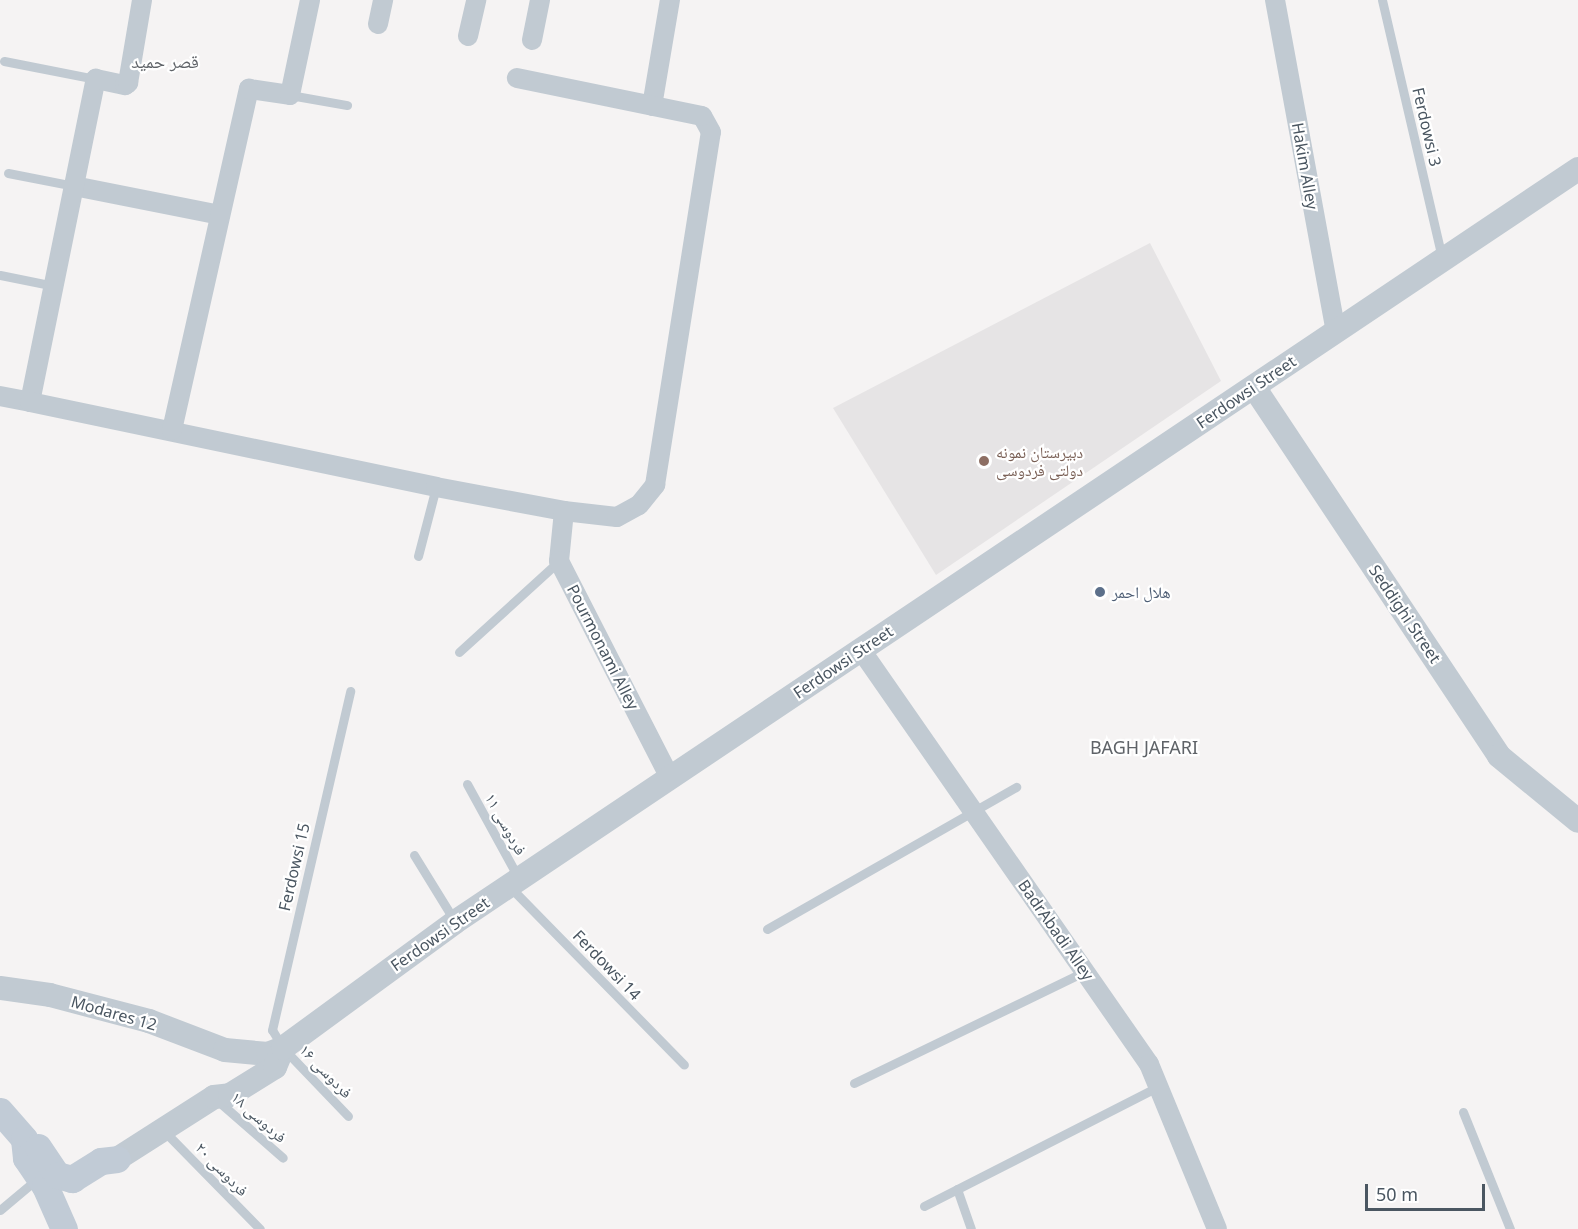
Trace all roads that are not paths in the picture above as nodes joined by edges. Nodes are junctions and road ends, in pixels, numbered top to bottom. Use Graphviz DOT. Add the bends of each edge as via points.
graph roads {
  1 [pos="142,0"];
  2 [pos="310,0"];
  3 [pos="383,0"];
  4 [pos="476,0"];
  5 [pos="540,0"];
  6 [pos="670,0"];
  7 [pos="1275,0"];
  8 [pos="1382,0"];
  9 [pos="378,24"];
  10 [pos="468,36"];
  11 [pos="532,40"];
  12 [pos="4,61"];
  13 [pos="517,78"];
  14 [pos="96,80"];
  15 [pos="290,95"];
  16 [pos="347,105"];
  17 [pos="652,106"];
  18 [pos="1578,169"];
  19 [pos="8,173"];
  20 [pos="74,186"];
  21 [pos="220,215"];
  22 [pos="1442,260"];
  23 [pos="0,275"];
  24 [pos="54,286"];
  25 [pos="1336,331"];
  26 [pos="1254,387"];
  27 [pos="0,396"];
  28 [pos="30,402"];
  29 [pos="172,430"];
  30 [pos="436,487"];
  31 [pos="564,511"];
  32 [pos="418,556"];
  33 [pos="559,561"];
  34 [pos="861,650"];
  35 [pos="459,652"];
  36 [pos="350,691"];
  37 [pos="670,778"];
  38 [pos="467,784"];
  39 [pos="1016,787"];
  40 [pos="973,812"];
  41 [pos="1578,821"];
  42 [pos="414,855"];
  43 [pos="514,883"];
  44 [pos="455,922"];
  45 [pos="767,928"];
  46 [pos="1084,972"];
  47 [pos="0,988"];
  48 [pos="283,1048"];
  49 [pos="225,1050"];
  50 [pos="684,1065"];
  51 [pos="854,1083"];
  52 [pos="1158,1087"];
  53 [pos="214,1097"];
  54 [pos="0,1111"];
  55 [pos="1463,1112"];
  56 [pos="348,1116"];
  57 [pos="162,1130"];
  58 [pos="24,1139"];
  59 [pos="283,1158"];
  60 [pos="117,1159"];
  61 [pos="39,1177"];
  62 [pos="957,1189"];
  63 [pos="924,1206"];
  64 [pos="0,1210"];
  65 [pos="64,1229"];
  66 [pos="80,1229"];
  67 [pos="260,1229"];
  68 [pos="971,1229"];
  69 [pos="1217,1229"];
  70 [pos="1510,1229"];
  1 -- 14 [label="street" via="128,83"];
  2 -- 15 [label="street"];
  3 -- 9 [label="street"];
  4 -- 10 [label="street"];
  5 -- 11 [label="street"];
  6 -- 17 [label="street"];
  7 -- 25 [label="street, Hakim Alley"];
  8 -- 22 [label="lane, Ferdowsi 3"];
  12 -- 14 [label="lane"];
  13 -- 17 [label="street"];
  14 -- 20 [label="street"];
  15 -- 16 [label="lane"];
  15 -- 21 [label="street" via="249,88"];
  17 -- 31 [label="street" via="702,116 711,132 654,484 639,505 617,517"];
  18 -- 22 [label="street, Ferdowsi Street"];
  19 -- 20 [label="lane"];
  20 -- 21 [label="street"];
  20 -- 24 [label="street"];
  21 -- 29 [label="street"];
  22 -- 25 [label="street, Ferdowsi Street"];
  23 -- 24 [label="lane"];
  24 -- 28 [label="street"];
  25 -- 26 [label="street, Ferdowsi Street"];
  26 -- 34 [label="street, Ferdowsi Street"];
  26 -- 41 [label="street, Seddighi Street" via="1499,756"];
  27 -- 28 [label="street"];
  28 -- 29 [label="street"];
  29 -- 30 [label="street"];
  30 -- 31 [label="street"];
  30 -- 32 [label="lane"];
  31 -- 33 [label="street"];
  33 -- 35 [label="lane"];
  33 -- 37 [label="street, Pourmonami Alley"];
  34 -- 37 [label="street, Ferdowsi Street"];
  34 -- 40 [label="street, BadrAbadi Alley"];
  36 -- 48 [label="lane, Ferdowsi 15" via="272,1030"];
  37 -- 43 [label="street, Ferdowsi Street"];
  38 -- 43 [label="lane, فردوسی ۱۱"];
  39 -- 40 [label="lane"];
  40 -- 45 [label="lane"];
  40 -- 46 [label="street, BadrAbadi Alley"];
  42 -- 44 [label="lane"];
  43 -- 44 [label="street, Ferdowsi Street"];
  43 -- 50 [label="lane, Ferdowsi 14"];
  44 -- 48 [label="street, Ferdowsi Street"];
  46 -- 51 [label="lane"];
  46 -- 52 [label="street, BadrAbadi Alley" via="1149,1064"];
  47 -- 49 [label="street, Modares 12" via="50,995 149,1022"];
  48 -- 49 [label="street, Modares 12" via="268,1054"];
  48 -- 53 [label="street, Ferdowsi Street" via="275,1067 230,1095"];
  48 -- 56 [label="lane, فردوسی ۱۶"];
  49 -- 53 [label="street" via="233,1077 222,1083"];
  52 -- 62 [label="lane"];
  52 -- 69 [label="street, BadrAbadi Alley"];
  53 -- 57 [label="street, Ferdowsi Street"];
  53 -- 59 [label="lane, فردوسی ۱۸"];
  54 -- 58 [label="main road"];
  55 -- 70 [label="lane"];
  57 -- 60 [label="street, Ferdowsi Street"];
  57 -- 67 [label="lane, فردوسی ۲۰"];
  58 -- 60 [label="main road" via="40,1148 57,1174 72,1179 101,1161"];
  58 -- 61 [label="main road" via="26,1158"];
  60 -- 66 [label="main road" via="109,1173 79,1191 72,1207"];
  61 -- 64 [label="lane"];
  61 -- 65 [label="main road"];
  62 -- 63 [label="lane"];
  62 -- 68 [label="lane"];
}
